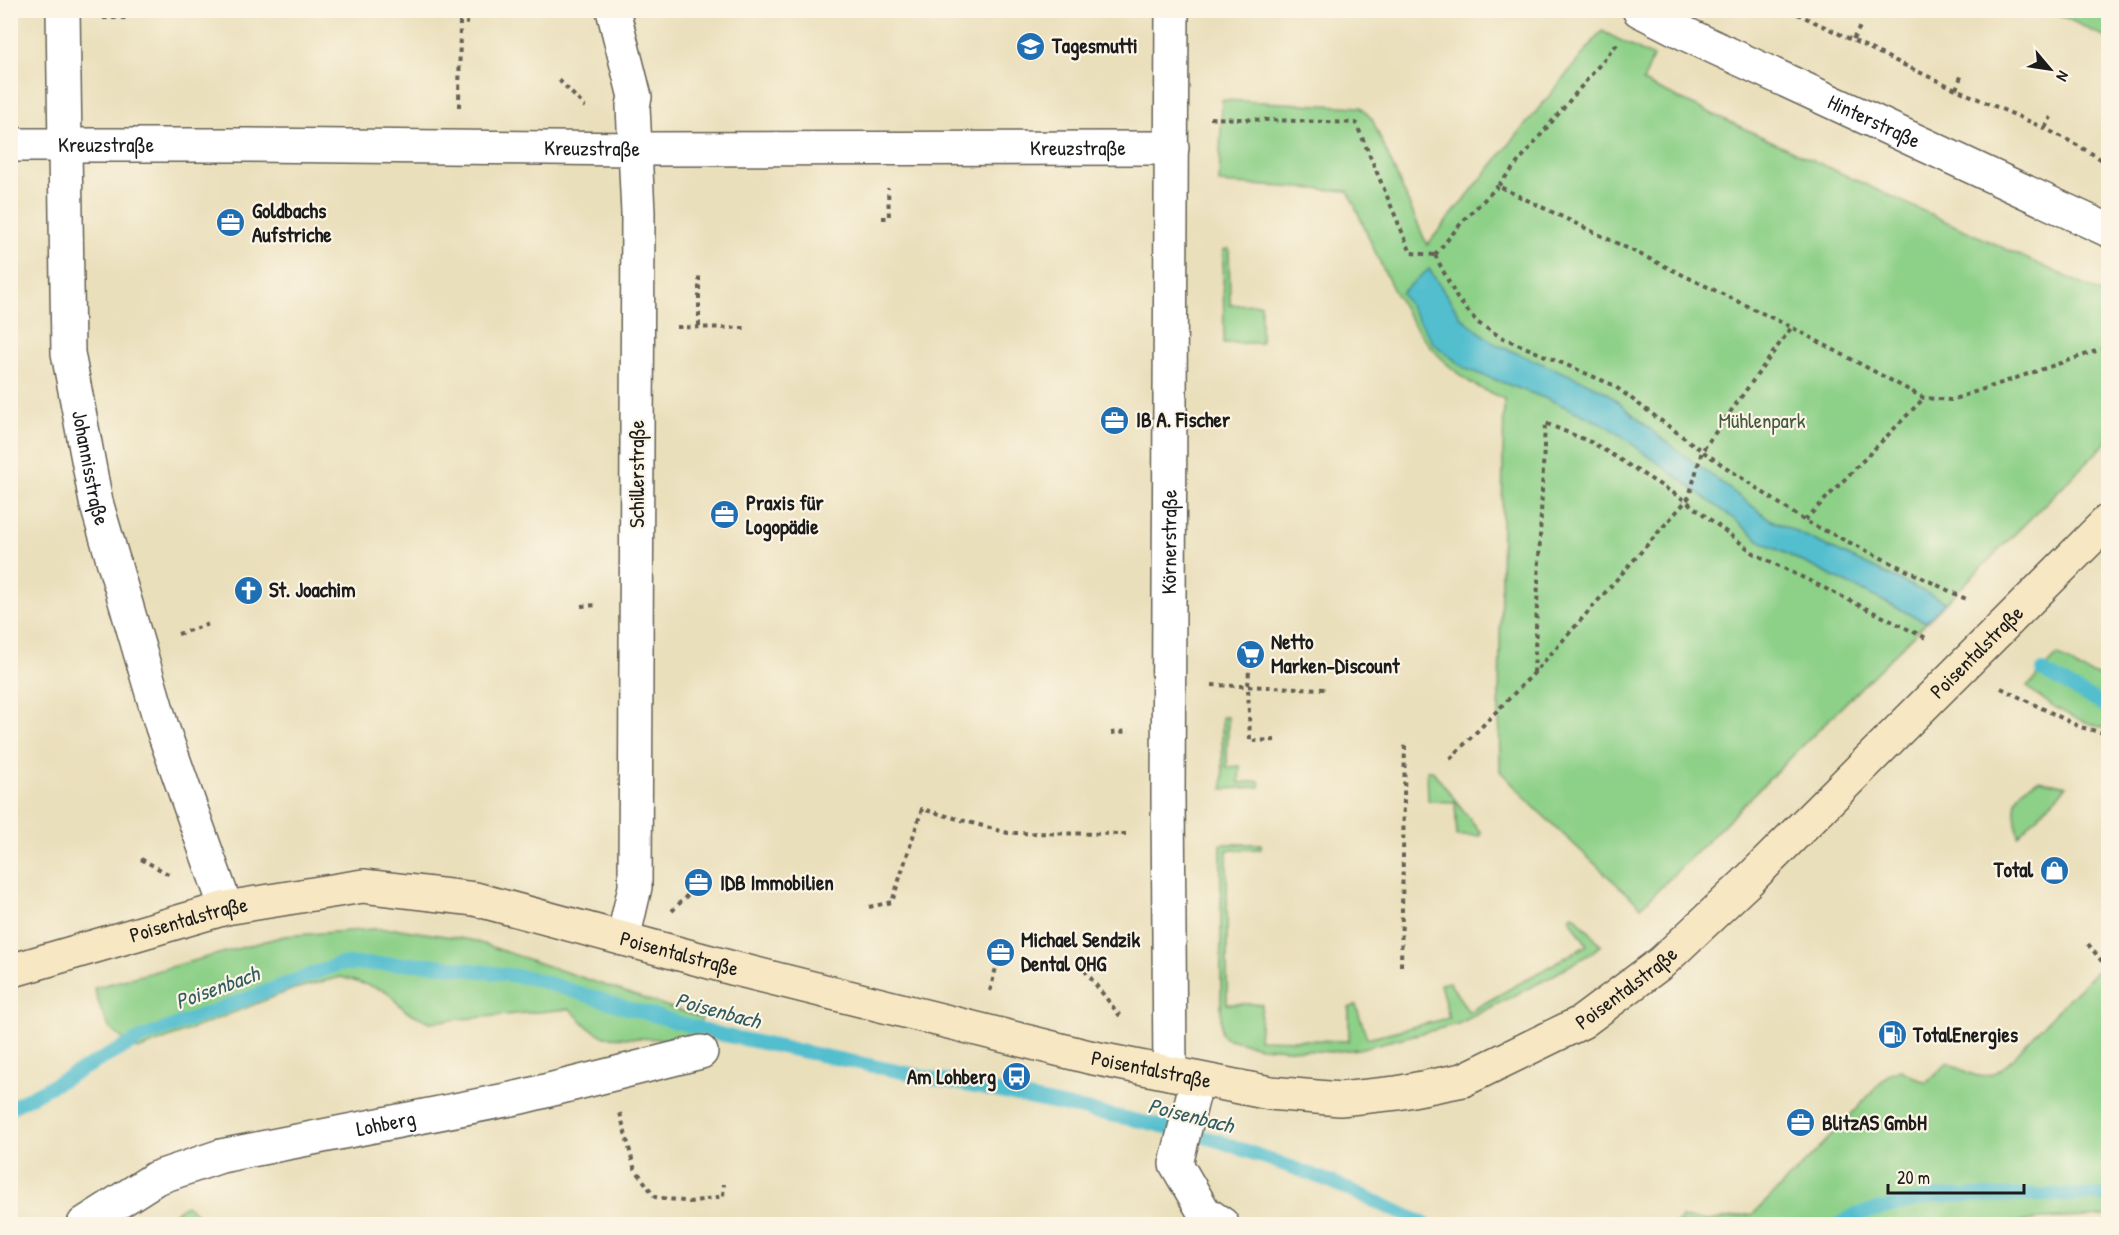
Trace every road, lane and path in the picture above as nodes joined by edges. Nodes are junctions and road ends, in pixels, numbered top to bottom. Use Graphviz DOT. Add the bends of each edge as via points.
graph roads {
  1 [pos="63,10"];
  2 [pos="613,10"];
  3 [pos="1172,10"];
  4 [pos="1789,10"];
  5 [pos="1641,11"];
  6 [pos="102,18"];
  7 [pos="126,18"];
  8 [pos="468,23"];
  9 [pos="1861,25"];
  10 [pos="1853,39"];
  11 [pos="1962,74"];
  12 [pos="559,80"];
  13 [pos="1956,89"];
  14 [pos="589,112"];
  15 [pos="459,114"];
  16 [pos="2051,117"];
  17 [pos="1210,118"];
  18 [pos="2045,128"];
  19 [pos="65,144"];
  20 [pos="10,145"];
  21 [pos="1172,148"];
  22 [pos="636,149"];
  23 [pos="2109,164"];
  24 [pos="889,180"];
  25 [pos="1498,186"];
  26 [pos="882,218"];
  27 [pos="2109,231"];
  28 [pos="1435,255"];
  29 [pos="699,276"];
  30 [pos="699,326"];
  31 [pos="677,327"];
  32 [pos="1791,327"];
  33 [pos="748,328"];
  34 [pos="2109,347"];
  35 [pos="1924,398"];
  36 [pos="1115,420"];
  37 [pos="1124,420"];
  38 [pos="1702,451"];
  39 [pos="1687,499"];
  40 [pos="1805,521"];
  41 [pos="2109,521"];
  42 [pos="1966,599"];
  43 [pos="592,605"];
  44 [pos="580,606"];
  45 [pos="209,624"];
  46 [pos="177,634"];
  47 [pos="1926,639"];
  48 [pos="1250,654"];
  49 [pos="1534,672"];
  50 [pos="1212,685"];
  51 [pos="1248,686"];
  52 [pos="2001,688"];
  53 [pos="1326,689"];
  54 [pos="1128,731"];
  55 [pos="1111,733"];
  56 [pos="2109,734"];
  57 [pos="1275,740"];
  58 [pos="1405,743"];
  59 [pos="1450,759"];
  60 [pos="1127,835"];
  61 [pos="141,859"];
  62 [pos="170,875"];
  63 [pos="699,884"];
  64 [pos="869,907"];
  65 [pos="225,908"];
  66 [pos="672,911"];
  67 [pos="623,939"];
  68 [pos="2088,944"];
  69 [pos="1000,952"];
  70 [pos="1078,963"];
  71 [pos="1401,966"];
  72 [pos="2109,969"];
  73 [pos="10,971"];
  74 [pos="988,997"];
  75 [pos="1120,1016"];
  76 [pos="701,1052"];
  77 [pos="611,1075"];
  78 [pos="1183,1077"];
  79 [pos="724,1184"];
  80 [pos="84,1224"];
  81 [pos="1222,1224"];
  1 -- 19 [label="street, Johannisstraße"];
  2 -- 22 [label="street, Schillerstraße" via="635,97"];
  3 -- 21 [label="street, Körnerstraße"];
  4 -- 10 [label="path"];
  5 -- 25 [label="path"];
  5 -- 27 [label="street, Hinterstraße"];
  6 -- 7 [label="path"];
  8 -- 15 [label="path" via="460,22"];
  9 -- 10 [label="path"];
  10 -- 13 [label="path"];
  11 -- 13 [label="path"];
  12 -- 14 [label="path"];
  13 -- 18 [label="path"];
  16 -- 18 [label="path"];
  17 -- 28 [label="path" via="1356,123 1411,253"];
  18 -- 23 [label="path"];
  19 -- 20 [label="street, Kreuzstraße"];
  19 -- 22 [label="street, Kreuzstraße"];
  19 -- 65 [label="street, Johannisstraße" via="69,353 96,502 162,727"];
  21 -- 22 [label="street, Kreuzstraße"];
  21 -- 78 [label="street, Körnerstraße" via="1168,785"];
  22 -- 67 [label="street, Schillerstraße" via="635,887"];
  24 -- 26 [label="path" via="888,218"];
  25 -- 28 [label="path"];
  25 -- 32 [label="path"];
  28 -- 38 [label="path" via="1456,298 1478,323 1501,337 1613,385"];
  29 -- 30 [label="path"];
  30 -- 31 [label="path"];
  30 -- 33 [label="path"];
  32 -- 35 [label="path"];
  32 -- 38 [label="path"];
  34 -- 35 [label="path" via="1951,400"];
  35 -- 40 [label="path"];
  36 -- 37 [label="path"];
  38 -- 39 [label="path"];
  38 -- 40 [label="path"];
  39 -- 47 [label="path" via="1755,554"];
  39 -- 49 [label="path"];
  39 -- 49 [label="path" via="1593,443 1545,423"];
  40 -- 42 [label="path"];
  41 -- 78 [label="main road, Poisentalstraße" via="1746,883 1661,963 1582,1022 1463,1080 1397,1093 1340,1099 1270,1093"];
  43 -- 44 [label="path"];
  45 -- 46 [label="path"];
  48 -- 51 [label="path"];
  49 -- 59 [label="path"];
  50 -- 51 [label="path"];
  51 -- 53 [label="path"];
  51 -- 57 [label="path" via="1250,741"];
  52 -- 56 [label="path" via="2080,727"];
  54 -- 55 [label="path"];
  58 -- 71 [label="path"];
  60 -- 64 [label="path" via="1008,833 922,809 892,902"];
  61 -- 62 [label="path"];
  63 -- 66 [label="path"];
  65 -- 67 [label="main road, Poisentalstraße" via="363,885 475,899"];
  65 -- 73 [label="main road, Poisentalstraße"];
  67 -- 78 [label="main road, Poisentalstraße" via="1089,1057"];
  68 -- 72 [label="path"];
  69 -- 74 [label="path"];
  70 -- 75 [label="path"];
  76 -- 77 [label="street, Lohberg"];
  77 -- 79 [label="path" via="634,1167 655,1197 690,1202 723,1196"];
  77 -- 80 [label="street, Lohberg" via="429,1116 221,1156 156,1179"];
  78 -- 81 [label="street, Körnerstraße" via="1184,1133 1176,1164 1204,1212"];
}
